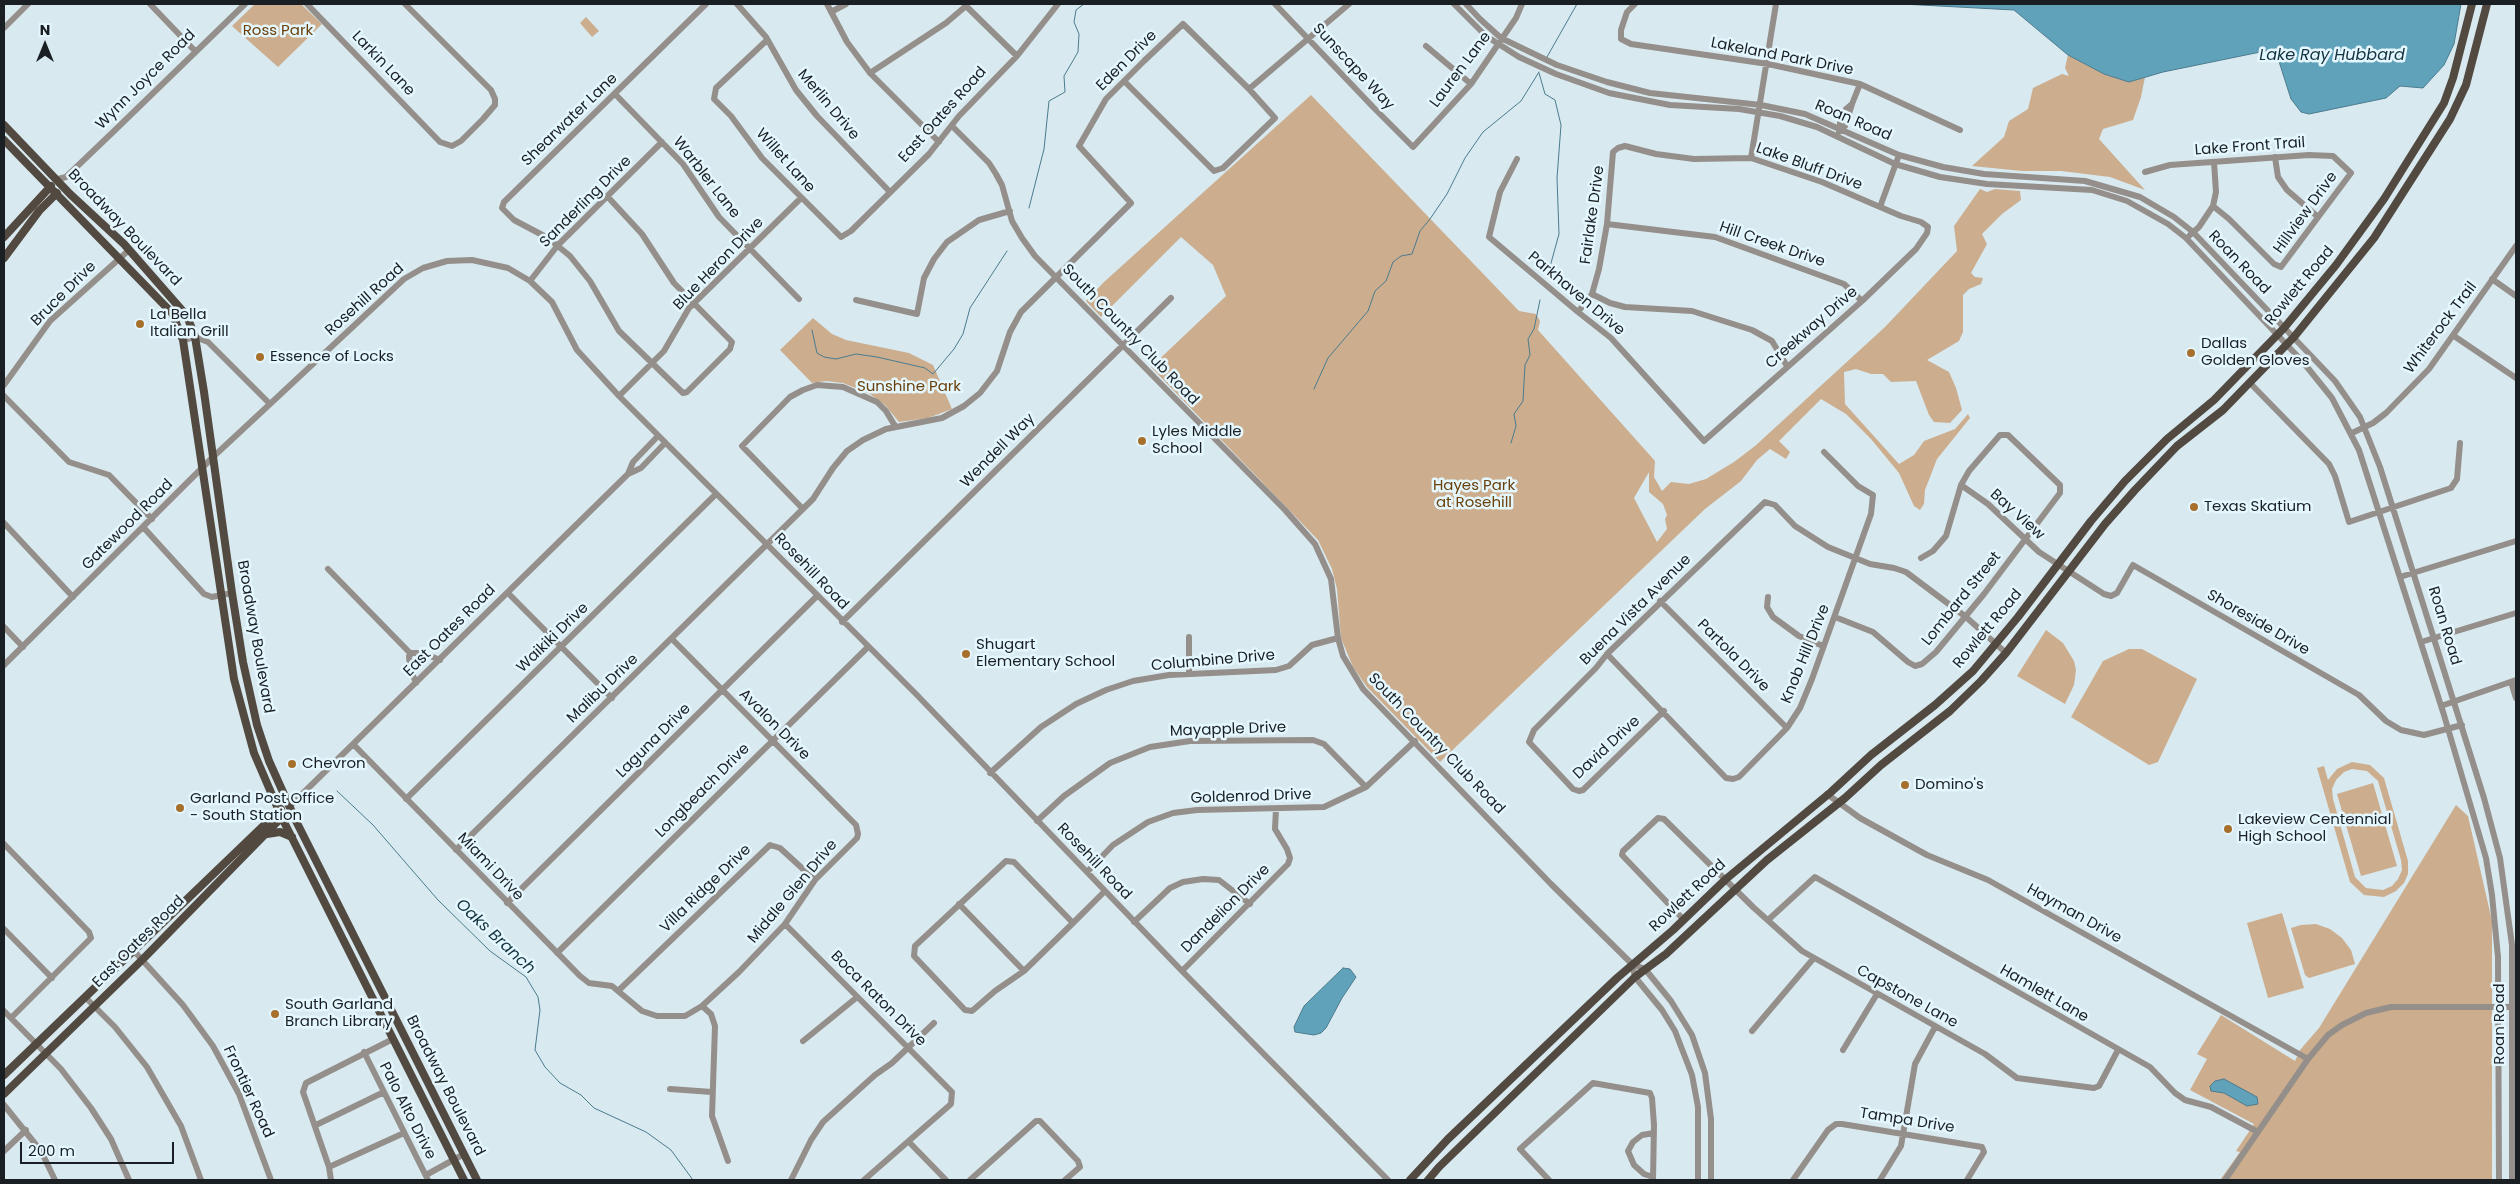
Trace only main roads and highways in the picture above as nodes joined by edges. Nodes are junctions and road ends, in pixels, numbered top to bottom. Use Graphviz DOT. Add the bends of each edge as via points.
graph roads {
  1 [pos="2472,4"];
  2 [pos="2486,4"];
  3 [pos="2448,93"];
  4 [pos="2461,99"];
  5 [pos="4,125"];
  6 [pos="13,134"];
  7 [pos="4,141"];
  8 [pos="62,181"];
  9 [pos="49,188"];
  10 [pos="54,195"];
  11 [pos="4,237"];
  12 [pos="4,258"];
  13 [pos="2239,375"];
  14 [pos="2250,382"];
  15 [pos="2125,481"];
  16 [pos="2135,490"];
  17 [pos="1935,705"];
  18 [pos="1947,713"];
  19 [pos="1881,746"];
  20 [pos="1891,757"];
  21 [pos="290,806"];
  22 [pos="280,814"];
  23 [pos="265,834"];
  24 [pos="292,837"];
  25 [pos="206,879"];
  26 [pos="213,887"];
  27 [pos="4,1075"];
  28 [pos="4,1094"];
  29 [pos="1460,1129"];
  30 [pos="1469,1140"];
  31 [pos="464,1180"];
  32 [pos="477,1180"];
  33 [pos="1410,1180"];
  34 [pos="1428,1180"];
  1 -- 3 [label="main road, Rowlett Road"];
  2 -- 4 [label="main road, Rowlett Road"];
  3 -- 4 [label="main road"];
  3 -- 13 [label="main road, Rowlett Road" via="2384,198 2336,265 2284,328"];
  4 -- 14 [label="main road, Rowlett Road" via="2374,238 2294,337"];
  5 -- 6 [label="main road, Broadway Boulevard"];
  6 -- 7 [label="main road"];
  6 -- 8 [label="main road, Broadway Boulevard"];
  7 -- 9 [label="main road, Broadway Boulevard"];
  8 -- 9 [label="main road, Wynn Joyce Road"];
  8 -- 10 [label="main road, Wynn Joyce Road"];
  8 -- 21 [label="main road, Broadway Boulevard" via="185,313 194,338 214,457 243,662 269,762"];
  9 -- 10 [label="main road, Broadway Boulevard"];
  9 -- 11 [label="main road, Wynn Joyce Road"];
  10 -- 12 [label="main road, Wynn Joyce Road"];
  10 -- 22 [label="main road, Broadway Boulevard" via="172,314 183,340 234,679 254,753"];
  13 -- 14 [label="main road"];
  13 -- 15 [label="main road, Rowlett Road"];
  14 -- 16 [label="main road, Rowlett Road" via="2223,410 2177,446"];
  15 -- 16 [label="main road"];
  15 -- 17 [label="main road, Rowlett Road" via="1997,644"];
  16 -- 18 [label="main road, Rowlett Road" via="2006,653"];
  17 -- 18 [label="main road"];
  17 -- 19 [label="main road, Rowlett Road"];
  18 -- 20 [label="main road, Rowlett Road"];
  19 -- 20 [label="main road"];
  19 -- 29 [label="main road, Rowlett Road" via="1632,964"];
  20 -- 30 [label="main road, Rowlett Road" via="1635,978"];
  21 -- 22 [label="main road, East Oates Road"];
  21 -- 32 [label="main road, Broadway Boulevard"];
  22 -- 23 [label="main road, East Oates Road"];
  22 -- 24 [label="main road, Broadway Boulevard"];
  22 -- 25 [label="main road, East Oates Road"];
  23 -- 24 [label="main road" via="280,832"];
  23 -- 26 [label="main road, East Oates Road"];
  24 -- 31 [label="main road, Broadway Boulevard"];
  25 -- 26 [label="main road"];
  25 -- 27 [label="main road, East Oates Road"];
  26 -- 28 [label="main road, East Oates Road" via="143,960"];
  29 -- 30 [label="main road"];
  29 -- 33 [label="main road, Rowlett Road"];
  30 -- 34 [label="main road, Rowlett Road"];
}
